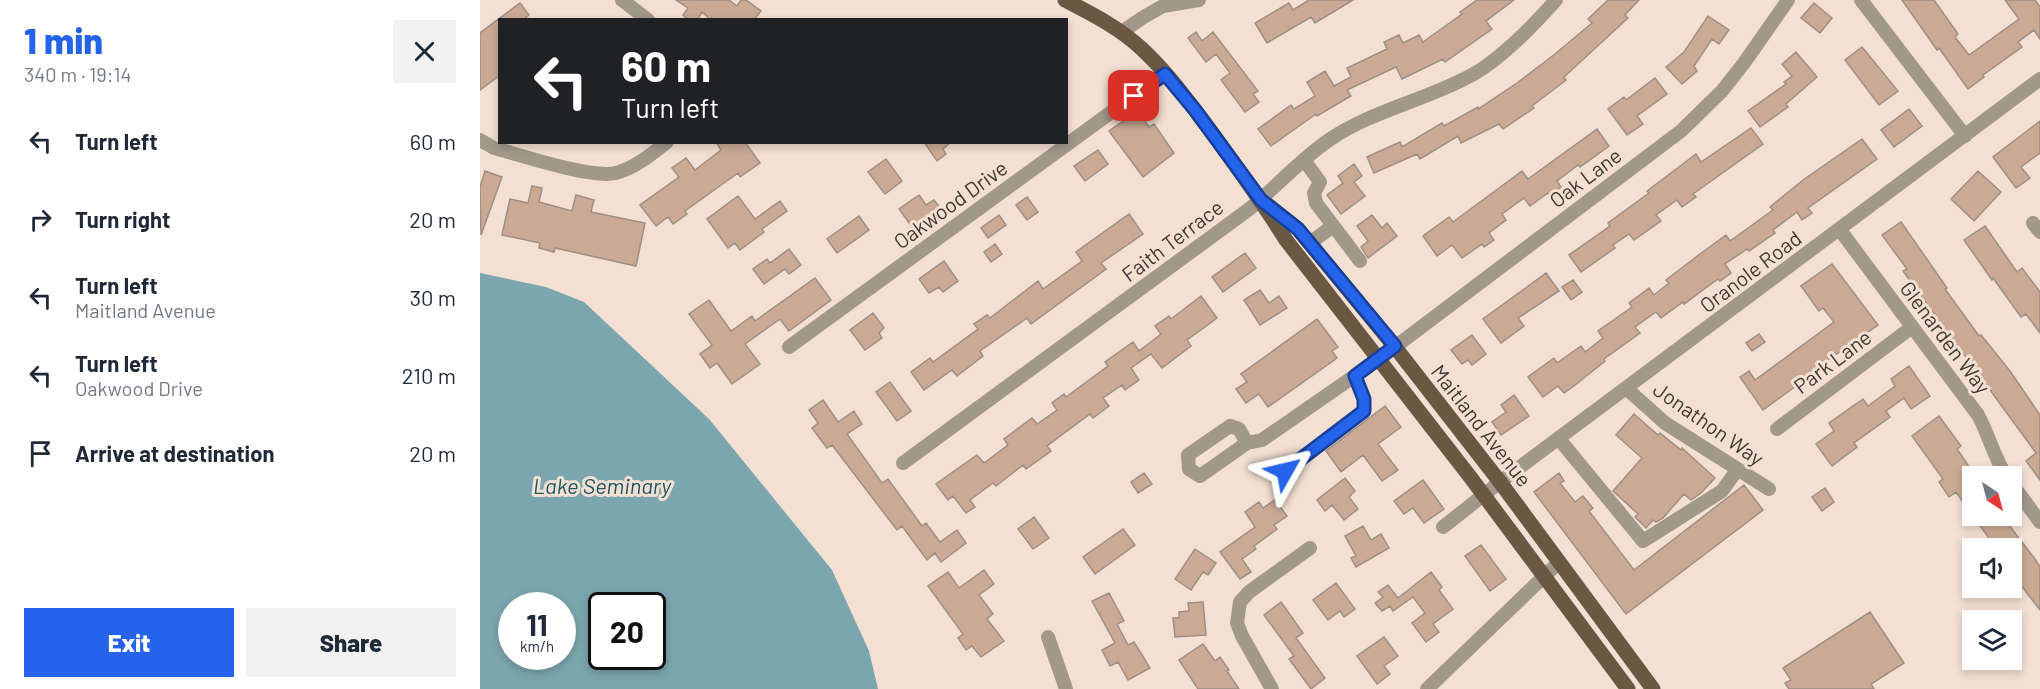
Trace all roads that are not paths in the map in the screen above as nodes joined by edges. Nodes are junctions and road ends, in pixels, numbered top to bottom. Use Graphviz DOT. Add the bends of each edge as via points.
graph roads {
  1 [pos="622,0"];
  2 [pos="1065,0"];
  3 [pos="1199,0"];
  4 [pos="1556,0"];
  5 [pos="1788,0"];
  6 [pos="1861,0"];
  7 [pos="645,18"];
  8 [pos="1122,32"];
  9 [pos="1165,74"];
  10 [pos="2040,79"];
  11 [pos="1965,136"];
  12 [pos="480,140"];
  13 [pos="664,144"];
  14 [pos="1304,160"];
  15 [pos="1261,200"];
  16 [pos="1333,226"];
  17 [pos="1840,230"];
  18 [pos="1310,243"];
  19 [pos="1360,261"];
  20 [pos="1912,327"];
  21 [pos="1395,346"];
  22 [pos="789,347"];
  23 [pos="1379,359"];
  24 [pos="1355,376"];
  25 [pos="1627,389"];
  26 [pos="1777,429"];
  27 [pos="1559,439"];
  28 [pos="1247,443"];
  29 [pos="903,463"];
  30 [pos="2000,466"];
  31 [pos="1737,470"];
  32 [pos="1285,471"];
  33 [pos="1500,482"];
  34 [pos="1769,489"];
  35 [pos="1484,496"];
  36 [pos="2022,498"];
  37 [pos="2040,522"];
  38 [pos="1443,527"];
  39 [pos="1310,548"];
  40 [pos="1559,562"];
  41 [pos="1544,576"];
  42 [pos="1048,637"];
  43 [pos="1066,689"];
  44 [pos="1272,689"];
  45 [pos="1427,689"];
  46 [pos="1628,689"];
  47 [pos="1653,689"];
  1 -- 7 [label="street"];
  2 -- 8 [label="main road, Maitland Avenue"];
  3 -- 8 [label="street" via="1163,6"];
  4 -- 14 [label="street, Faith Terrace" via="1499,55 1469,77 1349,128"];
  5 -- 21 [label="street, Oak Lane" via="1744,63 1702,112"];
  6 -- 11 [label="street"];
  8 -- 9 [label="main road, Maitland Avenue"];
  9 -- 15 [label="main road, Maitland Avenue"];
  9 -- 22 [label="street, Oakwood Drive"];
  10 -- 11 [label="street, Oranole Road"];
  11 -- 17 [label="street, Oranole Road"];
  12 -- 13 [label="street" via="494,148 594,174 615,173"];
  14 -- 15 [label="street, Faith Terrace"];
  14 -- 16 [label="street" via="1320,182 1315,200"];
  15 -- 18 [label="main road, Maitland Avenue"];
  15 -- 23 [label="main road, Maitland Avenue" via="1286,240"];
  15 -- 29 [label="street, Faith Terrace"];
  16 -- 18 [label="street"];
  16 -- 19 [label="street"];
  17 -- 20 [label="street, Glenarden Way"];
  17 -- 25 [label="street, Oranole Road"];
  18 -- 21 [label="main road, Maitland Avenue"];
  20 -- 26 [label="street, Park Lane"];
  20 -- 30 [label="street, Glenarden Way" via="1978,415"];
  21 -- 23 [label="street, Oak Lane"];
  21 -- 33 [label="main road, Maitland Avenue"];
  23 -- 24 [label="street, Oak Lane"];
  23 -- 35 [label="main road, Maitland Avenue"];
  24 -- 28 [label="street, Oak Lane" via="1262,440"];
  24 -- 32 [label="street" via="1364,411"];
  25 -- 27 [label="street, Oranole Road"];
  25 -- 31 [label="street, Jonathon Way" via="1665,423"];
  27 -- 31 [label="street" via="1643,542 1722,491"];
  27 -- 33 [label="street, Oranole Road"];
  31 -- 34 [label="street, Jonathon Way"];
  33 -- 35 [label="street, Oranole Road"];
  33 -- 40 [label="main road, Maitland Avenue"];
  35 -- 38 [label="street, Oranole Road"];
  35 -- 41 [label="main road, Maitland Avenue"];
  36 -- 37 [label="street"];
  39 -- 44 [label="street" via="1240,602 1237,623"];
  40 -- 41 [label="street"];
  40 -- 47 [label="main road, Maitland Avenue"];
  41 -- 45 [label="street"];
  41 -- 46 [label="main road, Maitland Avenue"];
  42 -- 43 [label="street"];
}
